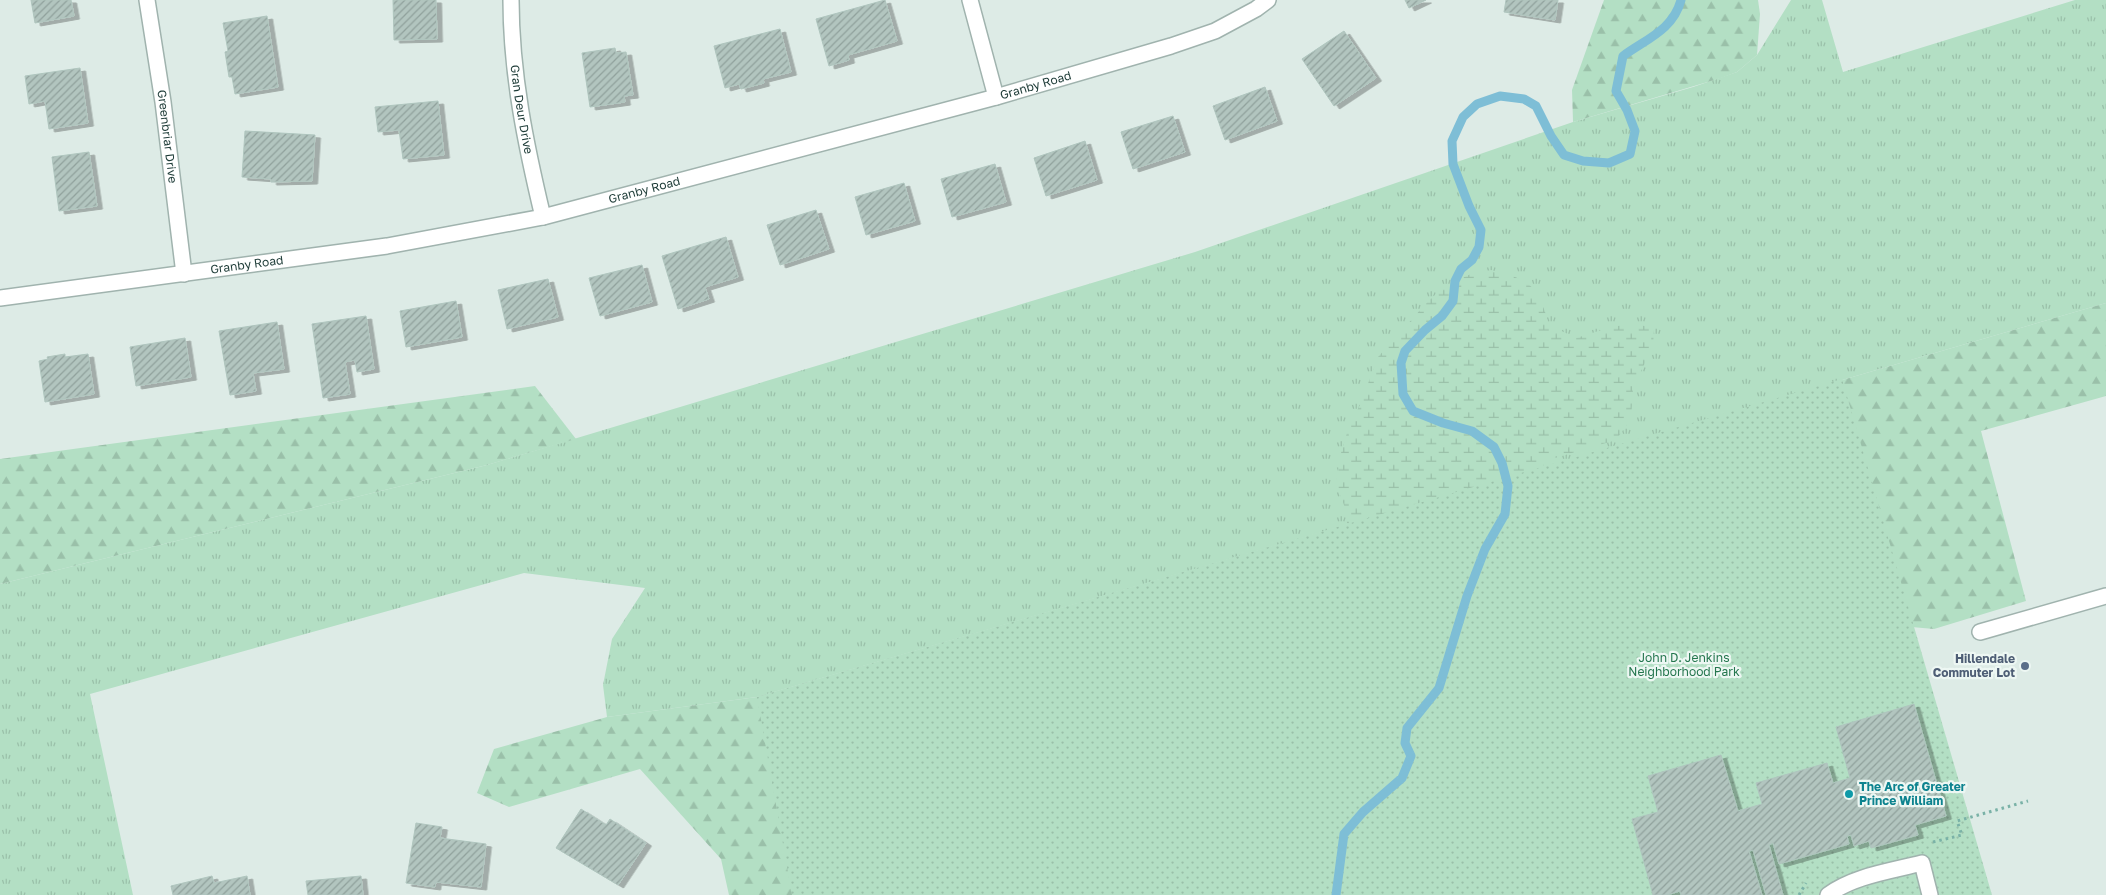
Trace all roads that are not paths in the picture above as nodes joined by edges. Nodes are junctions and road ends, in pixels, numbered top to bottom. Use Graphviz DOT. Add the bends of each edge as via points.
graph roads {
  1 [pos="147,0"];
  2 [pos="511,0"];
  3 [pos="970,0"];
  4 [pos="1268,0"];
  5 [pos="996,96"];
  6 [pos="543,218"];
  7 [pos="184,274"];
  8 [pos="0,298"];
  9 [pos="2106,596"];
  10 [pos="1980,632"];
  11 [pos="1828,895"];
  12 [pos="1930,895"];
  1 -- 7 [label="street, Greenbriar Drive" via="164,102"];
  2 -- 6 [label="street, Gran Deur Drive" via="516,80"];
  3 -- 5 [label="street"];
  4 -- 5 [label="street, Granby Road" via="1215,31"];
  5 -- 6 [label="street, Granby Road"];
  6 -- 7 [label="street, Granby Road" via="387,246"];
  7 -- 8 [label="street, Granby Road"];
  9 -- 10 [label="street"];
  11 -- 12 [label="street" via="1853,882 1922,863"];
}
